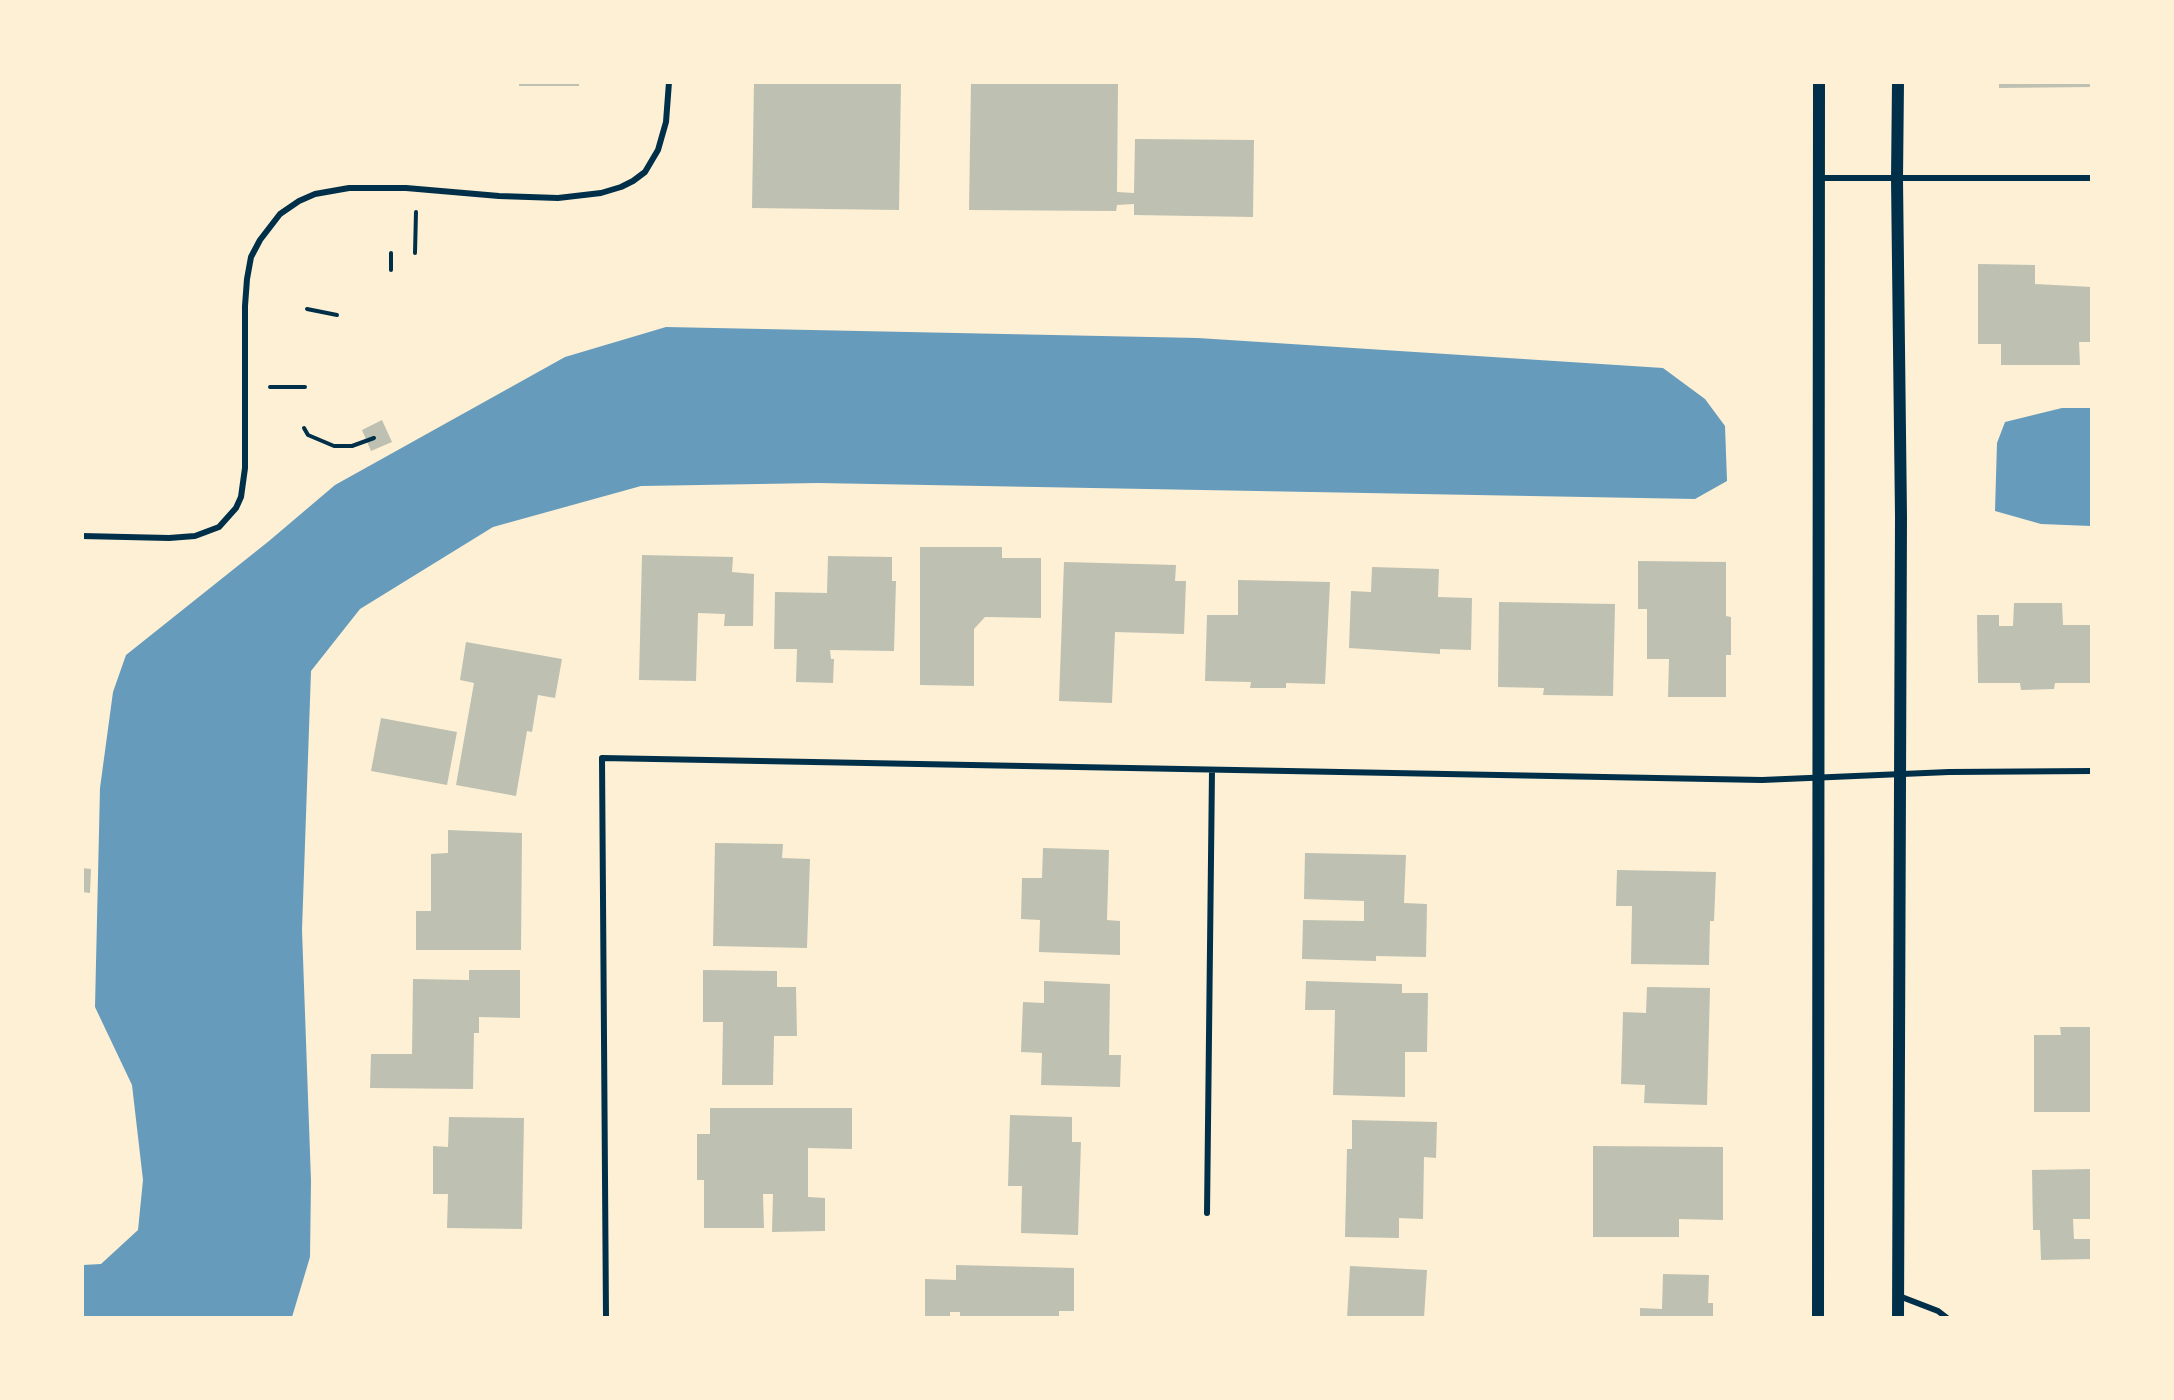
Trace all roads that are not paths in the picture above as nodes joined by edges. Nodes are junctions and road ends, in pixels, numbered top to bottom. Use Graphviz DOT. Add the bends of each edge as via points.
graph roads {
  1 [pos="669,82"];
  2 [pos="1819,82"];
  3 [pos="1898,82"];
  4 [pos="1818,177"];
  5 [pos="1897,178"];
  6 [pos="2091,178"];
  7 [pos="82,536"];
  8 [pos="1212,770"];
  9 [pos="2091,771"];
  10 [pos="1900,774"];
  11 [pos="1819,777"];
  12 [pos="1207,1213"];
  13 [pos="1898,1296"];
  14 [pos="606,1317"];
  15 [pos="1818,1317"];
  16 [pos="1898,1317"];
  17 [pos="1947,1317"];
  1 -- 7 [label="street" via="662,141 650,166 633,181 601,194 558,198 349,188 315,194 280,214 251,257 247,279 244,484 236,508 219,527 195,536"];
  2 -- 4 [label="main road"];
  3 -- 5 [label="main road"];
  4 -- 5 [label="street"];
  4 -- 11 [label="main road"];
  5 -- 6 [label="street"];
  5 -- 10 [label="main road"];
  8 -- 11 [label="street" via="1762,780"];
  8 -- 12 [label="street"];
  8 -- 14 [label="street" via="602,758"];
  9 -- 10 [label="street"];
  10 -- 11 [label="street"];
  10 -- 13 [label="main road"];
  11 -- 15 [label="main road"];
  13 -- 16 [label="main road"];
  13 -- 17 [label="street"];
}
